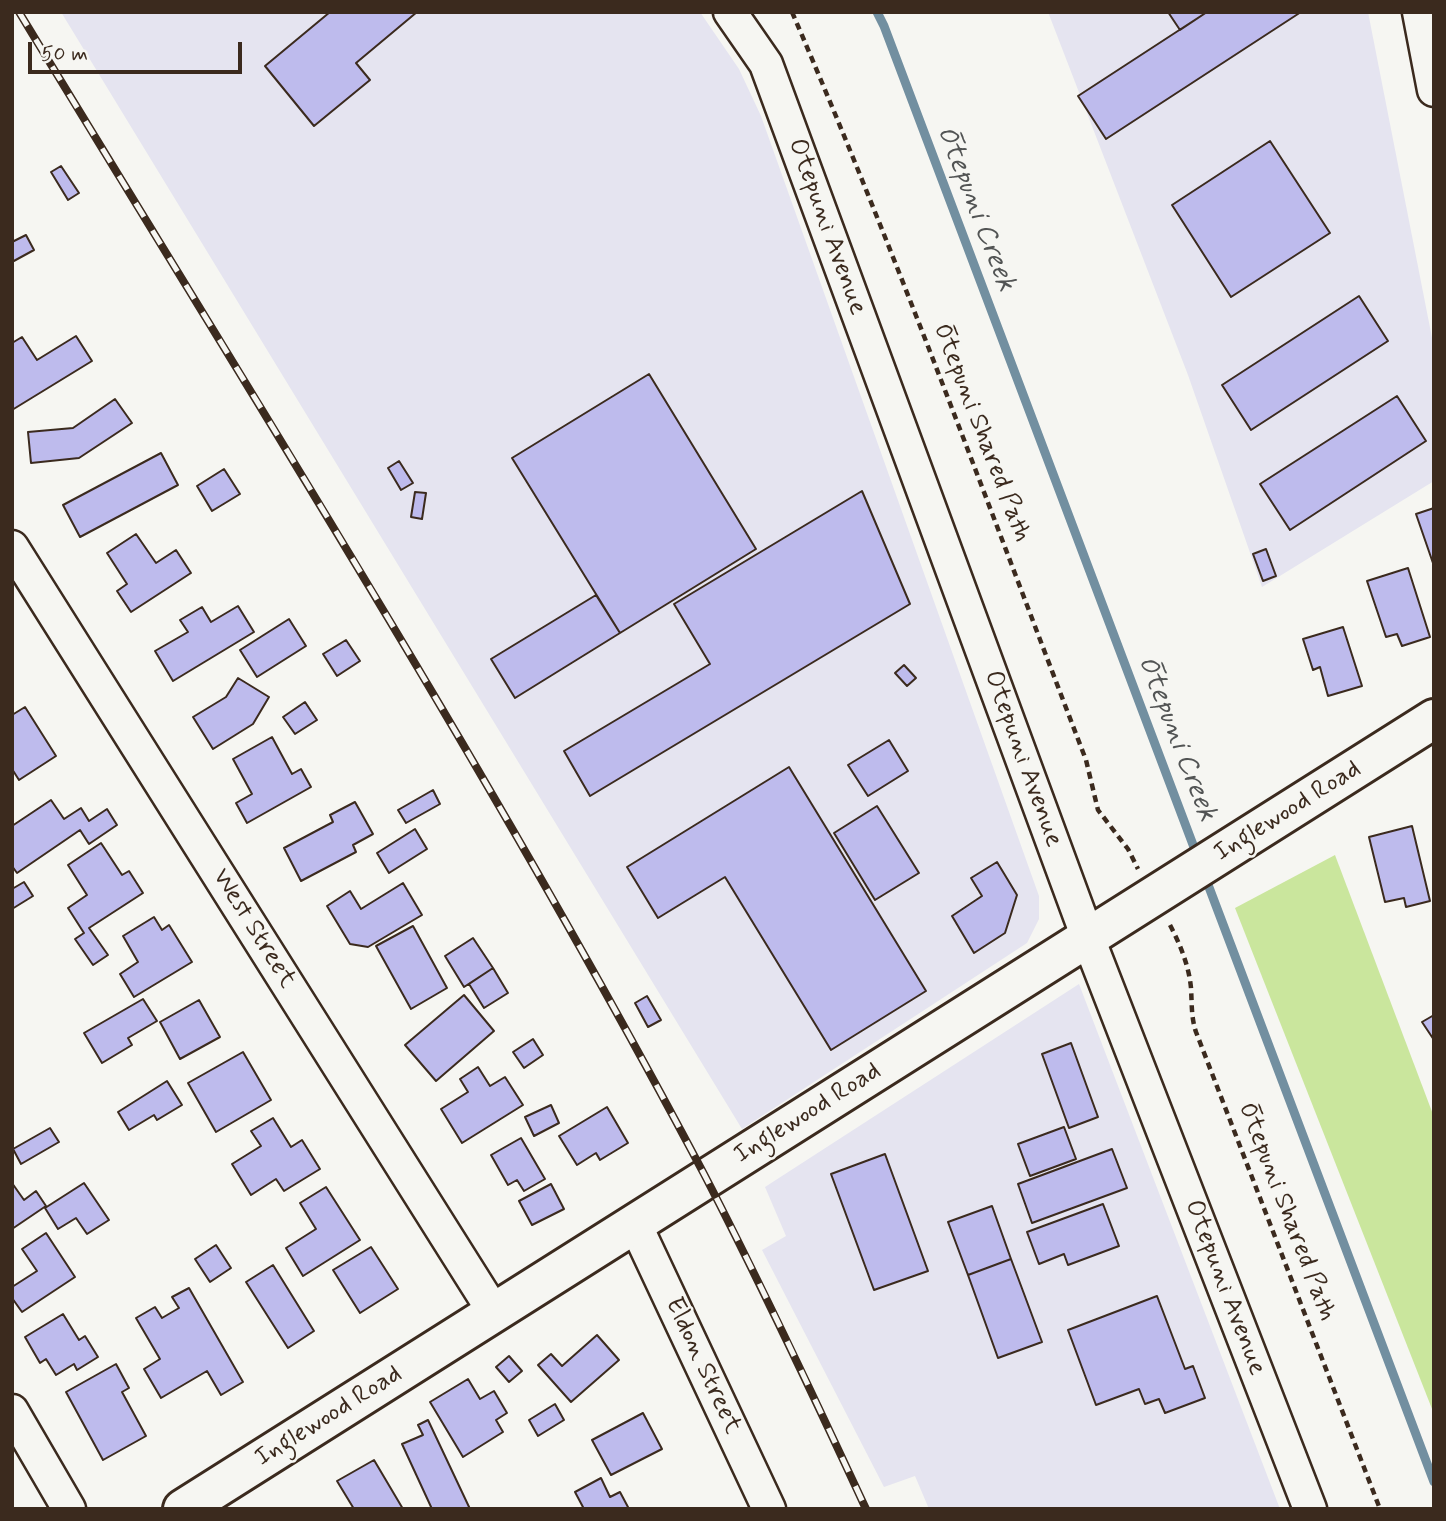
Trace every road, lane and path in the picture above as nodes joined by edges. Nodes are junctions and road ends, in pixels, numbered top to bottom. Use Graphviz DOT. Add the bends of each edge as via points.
graph roads {
  1 [pos="730,12"];
  2 [pos="792,12"];
  3 [pos="1419,12"];
  4 [pos="1434,90"];
  5 [pos="12,547"];
  6 [pos="1434,719"];
  7 [pos="1136,865"];
  8 [pos="1171,925"];
  9 [pos="1088,938"];
  10 [pos="635,1224"];
  11 [pos="494,1312"];
  12 [pos="12,1411"];
  13 [pos="69,1509"];
  14 [pos="183,1509"];
  15 [pos="769,1509"];
  16 [pos="1310,1509"];
  17 [pos="1380,1509"];
  1 -- 9 [label="street, Otepuni Avenue" via="766,64"];
  2 -- 7 [label="path, Ōtepuni Shared Path" via="941,381 1086,760 1098,810"];
  3 -- 4 [label="street"];
  5 -- 11 [label="street, West Street"];
  6 -- 9 [label="street, Inglewood Road"];
  8 -- 17 [label="path, Ōtepuni Shared Path" via="1185,961 1196,1032"];
  9 -- 10 [label="street, Inglewood Road"];
  9 -- 16 [label="street, Otepuni Avenue"];
  10 -- 11 [label="street, Inglewood Road"];
  10 -- 15 [label="street, Eldon Street"];
  11 -- 14 [label="street, Inglewood Road"];
  12 -- 13 [label="street"];
}
